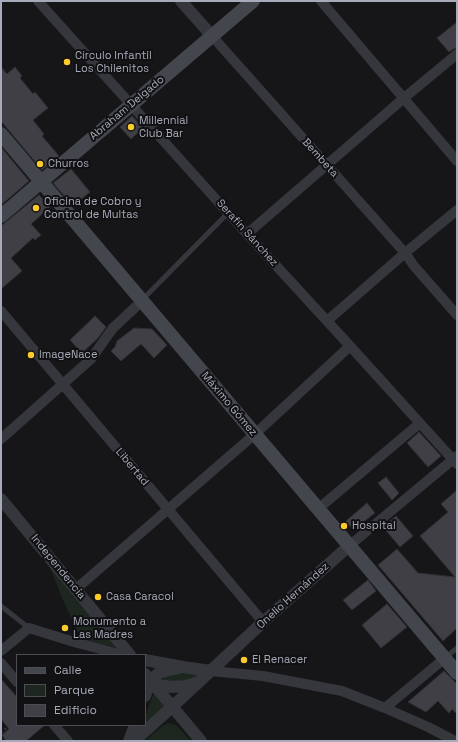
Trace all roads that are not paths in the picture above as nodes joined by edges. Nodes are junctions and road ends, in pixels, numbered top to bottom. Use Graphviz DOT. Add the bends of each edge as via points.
graph roads {
  1 [pos="38,1"];
  2 [pos="181,1"];
  3 [pos="253,1"];
  4 [pos="320,1"];
  5 [pos="212,36"];
  6 [pos="457,54"];
  7 [pos="404,98"];
  8 [pos="132,105"];
  9 [pos="1,134"];
  10 [pos="457,161"];
  11 [pos="327,166"];
  12 [pos="41,182"];
  13 [pos="457,210"];
  14 [pos="228,213"];
  15 [pos="1,216"];
  16 [pos="247,234"];
  17 [pos="405,253"];
  18 [pos="142,301"];
  19 [pos="1,311"];
  20 [pos="457,315"];
  21 [pos="327,321"];
  22 [pos="350,346"];
  23 [pos="63,385"];
  24 [pos="420,423"];
  25 [pos="255,434"];
  26 [pos="1,440"];
  27 [pos="456,460"];
  28 [pos="1,499"];
  29 [pos="168,509"];
  30 [pos="318,509"];
  31 [pos="349,546"];
  32 [pos="76,589"];
  33 [pos="1,606"];
  34 [pos="263,622"];
  35 [pos="29,628"];
  36 [pos="457,648"];
  37 [pos="1,651"];
  38 [pos="119,654"];
  39 [pos="129,654"];
  40 [pos="445,658"];
  41 [pos="146,660"];
  42 [pos="1,663"];
  43 [pos="183,667"];
  44 [pos="211,671"];
  45 [pos="457,673"];
  46 [pos="149,680"];
  47 [pos="16,681"];
  48 [pos="199,682"];
  49 [pos="146,692"];
  50 [pos="172,708"];
  51 [pos="385,708"];
  52 [pos="55,726"];
  53 [pos="135,726"];
  54 [pos="65,740"];
  55 [pos="129,741"];
  56 [pos="134,741"];
  57 [pos="201,741"];
  58 [pos="455,741"];
  1 -- 8 [label="street, Serafín Sánchez"];
  2 -- 5 [label="street, Bembeta"];
  3 -- 5 [label="main road, Abraham Delgado"];
  4 -- 7 [label="street"];
  5 -- 8 [label="main road, Abraham Delgado"];
  5 -- 11 [label="street, Bembeta"];
  6 -- 7 [label="street"];
  7 -- 10 [label="street"];
  7 -- 11 [label="street"];
  8 -- 12 [label="main road, Abraham Delgado"];
  8 -- 14 [label="street, Serafín Sánchez"];
  9 -- 12 [label="main road, Máximo Gómez"];
  11 -- 16 [label="street"];
  11 -- 17 [label="street, Bembeta"];
  12 -- 15 [label="main road, Abraham Delgado"];
  12 -- 18 [label="main road, Máximo Gómez"];
  13 -- 17 [label="street"];
  14 -- 16 [label="street, Serafín Sánchez"];
  14 -- 18 [label="lane"];
  16 -- 21 [label="street, Serafín Sánchez"];
  17 -- 20 [label="street, Bembeta"];
  17 -- 21 [label="street"];
  18 -- 23 [label="street" via="113,328 91,359"];
  18 -- 25 [label="main road, Máximo Gómez"];
  19 -- 23 [label="street, Libertad"];
  21 -- 22 [label="street, Serafín Sánchez"];
  22 -- 24 [label="street, Serafín Sánchez"];
  22 -- 25 [label="street"];
  23 -- 26 [label="street"];
  23 -- 29 [label="street, Libertad"];
  24 -- 27 [label="street, Serafín Sánchez"];
  24 -- 30 [label="street"];
  25 -- 29 [label="street"];
  25 -- 30 [label="main road, Máximo Gómez"];
  27 -- 31 [label="street, Onelio Hernández"];
  28 -- 32 [label="street, Independencia"];
  29 -- 32 [label="street"];
  29 -- 34 [label="street, Libertad"];
  30 -- 31 [label="main road, Máximo Gómez"];
  31 -- 34 [label="street, Onelio Hernández"];
  31 -- 40 [label="main road, Máximo Gómez"];
  32 -- 39 [label="street, Independencia"];
  33 -- 35 [label="lane"];
  34 -- 44 [label="street, Onelio Hernández"];
  35 -- 37 [label="street"];
  35 -- 38 [label="street"];
  36 -- 40 [label="lane"];
  40 -- 45 [label="main road, Máximo Gómez"];
  40 -- 51 [label="street"];
  41 -- 43 [label="street"];
  42 -- 47 [label="street"];
  43 -- 44 [label="street"];
  43 -- 46 [label="street" via="159,673"];
  44 -- 48 [label="street, Onelio Hernández"];
  44 -- 51 [label="street" via="263,676 342,692"];
  46 -- 48 [label="street" via="172,687"];
  46 -- 49 [label="street"];
  46 -- 50 [label="street"];
  48 -- 50 [label="street, Onelio Hernández"];
  50 -- 56 [label="street, Onelio Hernández"];
  50 -- 57 [label="street"];
  51 -- 58 [label="street"];
  52 -- 54 [label="street"];
  53 -- 55 [label="street"];
}
